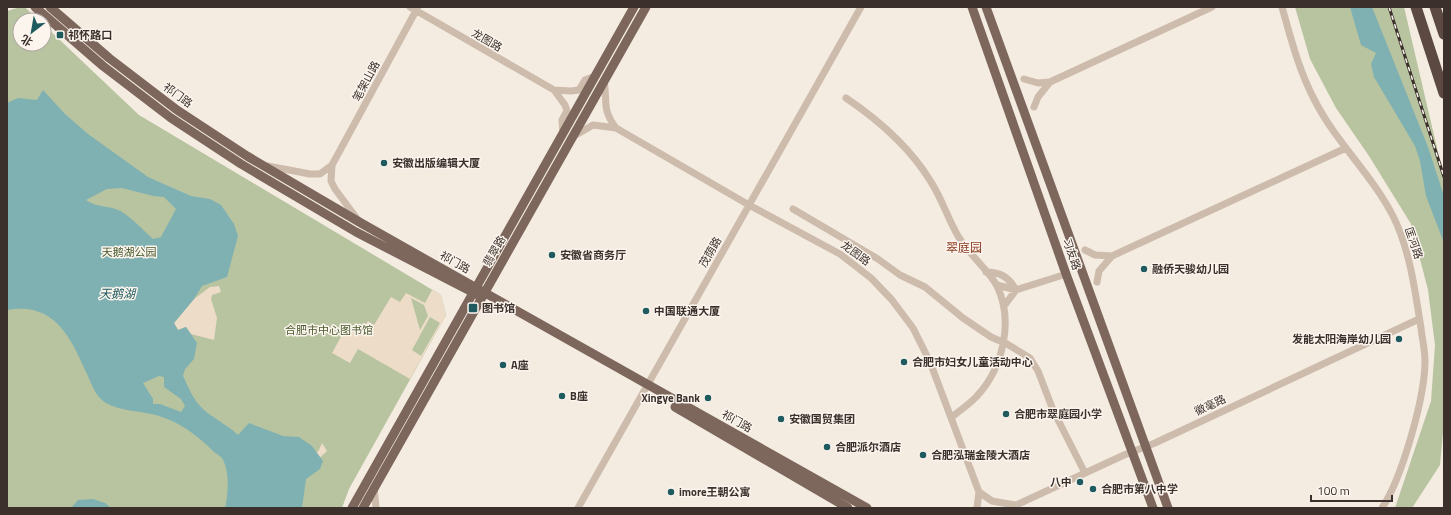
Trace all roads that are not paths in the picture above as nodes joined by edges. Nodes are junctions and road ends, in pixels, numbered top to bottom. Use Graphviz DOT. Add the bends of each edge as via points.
graph roads {
  1 [pos="35,7"];
  2 [pos="50,7"];
  3 [pos="634,7"];
  4 [pos="646,7"];
  5 [pos="861,7"];
  6 [pos="972,7"];
  7 [pos="986,7"];
  8 [pos="1212,7"];
  9 [pos="1282,7"];
  10 [pos="1416,7"];
  11 [pos="1436,7"];
  12 [pos="415,8"];
  13 [pos="1444,34"];
  14 [pos="595,76"];
  15 [pos="1024,79"];
  16 [pos="604,80"];
  17 [pos="1050,82"];
  18 [pos="554,90"];
  19 [pos="1444,93"];
  20 [pos="846,98"];
  21 [pos="1034,107"];
  22 [pos="616,128"];
  23 [pos="563,133"];
  24 [pos="572,138"];
  25 [pos="1346,148"];
  26 [pos="332,165"];
  27 [pos="263,166"];
  28 [pos="749,205"];
  29 [pos="793,209"];
  30 [pos="361,223"];
  31 [pos="1085,250"];
  32 [pos="1112,256"];
  33 [pos="986,272"];
  34 [pos="1060,276"];
  35 [pos="1097,282"];
  36 [pos="997,285"];
  37 [pos="1016,290"];
  38 [pos="479,292"];
  39 [pos="1004,306"];
  40 [pos="1419,319"];
  41 [pos="1003,343"];
  42 [pos="646,387"];
  43 [pos="952,417"];
  44 [pos="1146,446"];
  45 [pos="1132,452"];
  46 [pos="1085,473"];
  47 [pos="370,476"];
  48 [pos="374,487"];
  49 [pos="979,492"];
  50 [pos="1013,507"];
  51 [pos="352,508"];
  52 [pos="363,508"];
  53 [pos="376,508"];
  54 [pos="578,508"];
  55 [pos="848,508"];
  56 [pos="867,508"];
  57 [pos="977,508"];
  58 [pos="1153,508"];
  59 [pos="1168,508"];
  60 [pos="1382,508"];
  1 -- 38 [label="main road, 祁门路" via="109,71 171,118 241,164 356,232"];
  2 -- 27 [label="main road, 祁门路" via="109,58 177,110"];
  3 -- 14 [label="main road, 翡翠路"];
  4 -- 16 [label="main road, 翡翠路"];
  5 -- 28 [label="street, 茂荫路"];
  6 -- 45 [label="main road, 习友路"];
  7 -- 44 [label="main road, 习友路"];
  8 -- 17 [label="street"];
  9 -- 25 [label="street, 匡河路" via="1298,62 1315,102"];
  10 -- 19 [label="highway"];
  11 -- 13 [label="highway"];
  12 -- 18 [label="street, 龙图路"];
  12 -- 26 [label="street, 笔架山路"];
  14 -- 18 [label="street" via="585,80 579,90"];
  14 -- 23 [label="main road, 翡翠路"];
  15 -- 17 [label="street" via="1038,83"];
  16 -- 22 [label="street" via="604,105 608,118"];
  16 -- 24 [label="main road, 翡翠路"];
  17 -- 21 [label="street" via="1038,97"];
  18 -- 23 [label="street" via="565,105"];
  20 -- 33 [label="street" via="868,113 916,158 932,183 958,236"];
  22 -- 24 [label="street" via="593,125"];
  22 -- 28 [label="street, 龙图路"];
  23 -- 38 [label="main road, 翡翠路"];
  24 -- 38 [label="main road, 翡翠路"];
  25 -- 32 [label="street"];
  25 -- 40 [label="street, 匡河路" via="1370,178 1393,217 1410,265"];
  26 -- 27 [label="street" via="320,174"];
  26 -- 30 [label="street" via="331,181 335,189"];
  27 -- 30 [label="main road, 祁门路"];
  28 -- 42 [label="street, 茂荫路"];
  28 -- 43 [label="street, 龙图路" via="840,254 871,278 892,300 917,334"];
  29 -- 41 [label="street" via="878,259 900,275 925,287 963,318"];
  30 -- 38 [label="main road, 祁门路"];
  31 -- 32 [label="street" via="1095,255"];
  32 -- 35 [label="street" via="1099,271"];
  33 -- 36 [label="street"];
  33 -- 37 [label="street" via="1003,275"];
  34 -- 37 [label="street"];
  36 -- 37 [label="street"];
  36 -- 39 [label="street"];
  37 -- 39 [label="street"];
  38 -- 42 [label="main road, 祁门路"];
  38 -- 47 [label="main road, 翡翠路"];
  38 -- 48 [label="main road, 翡翠路"];
  39 -- 41 [label="street" via="1006,323"];
  40 -- 44 [label="street, 徽毫路"];
  40 -- 60 [label="street, 匡河路" via="1425,360 1422,394 1401,468"];
  41 -- 43 [label="street" via="995,371 986,385"];
  41 -- 46 [label="street" via="1030,358"];
  42 -- 54 [label="street, 茂荫路"];
  42 -- 55 [label="main road, 祁门路"];
  42 -- 56 [label="main road, 祁门路"];
  43 -- 49 [label="street, 龙图路"];
  44 -- 45 [label="street, 徽毫路"];
  44 -- 59 [label="main road, 习友路"];
  45 -- 46 [label="street, 徽毫路"];
  45 -- 58 [label="main road, 习友路"];
  46 -- 50 [label="street, 徽毫路"];
  47 -- 48 [label="street"];
  47 -- 51 [label="main road, 翡翠路"];
  48 -- 52 [label="main road, 翡翠路"];
  48 -- 53 [label="street"];
  49 -- 50 [label="street" via="992,501"];
  49 -- 57 [label="street"];
}
